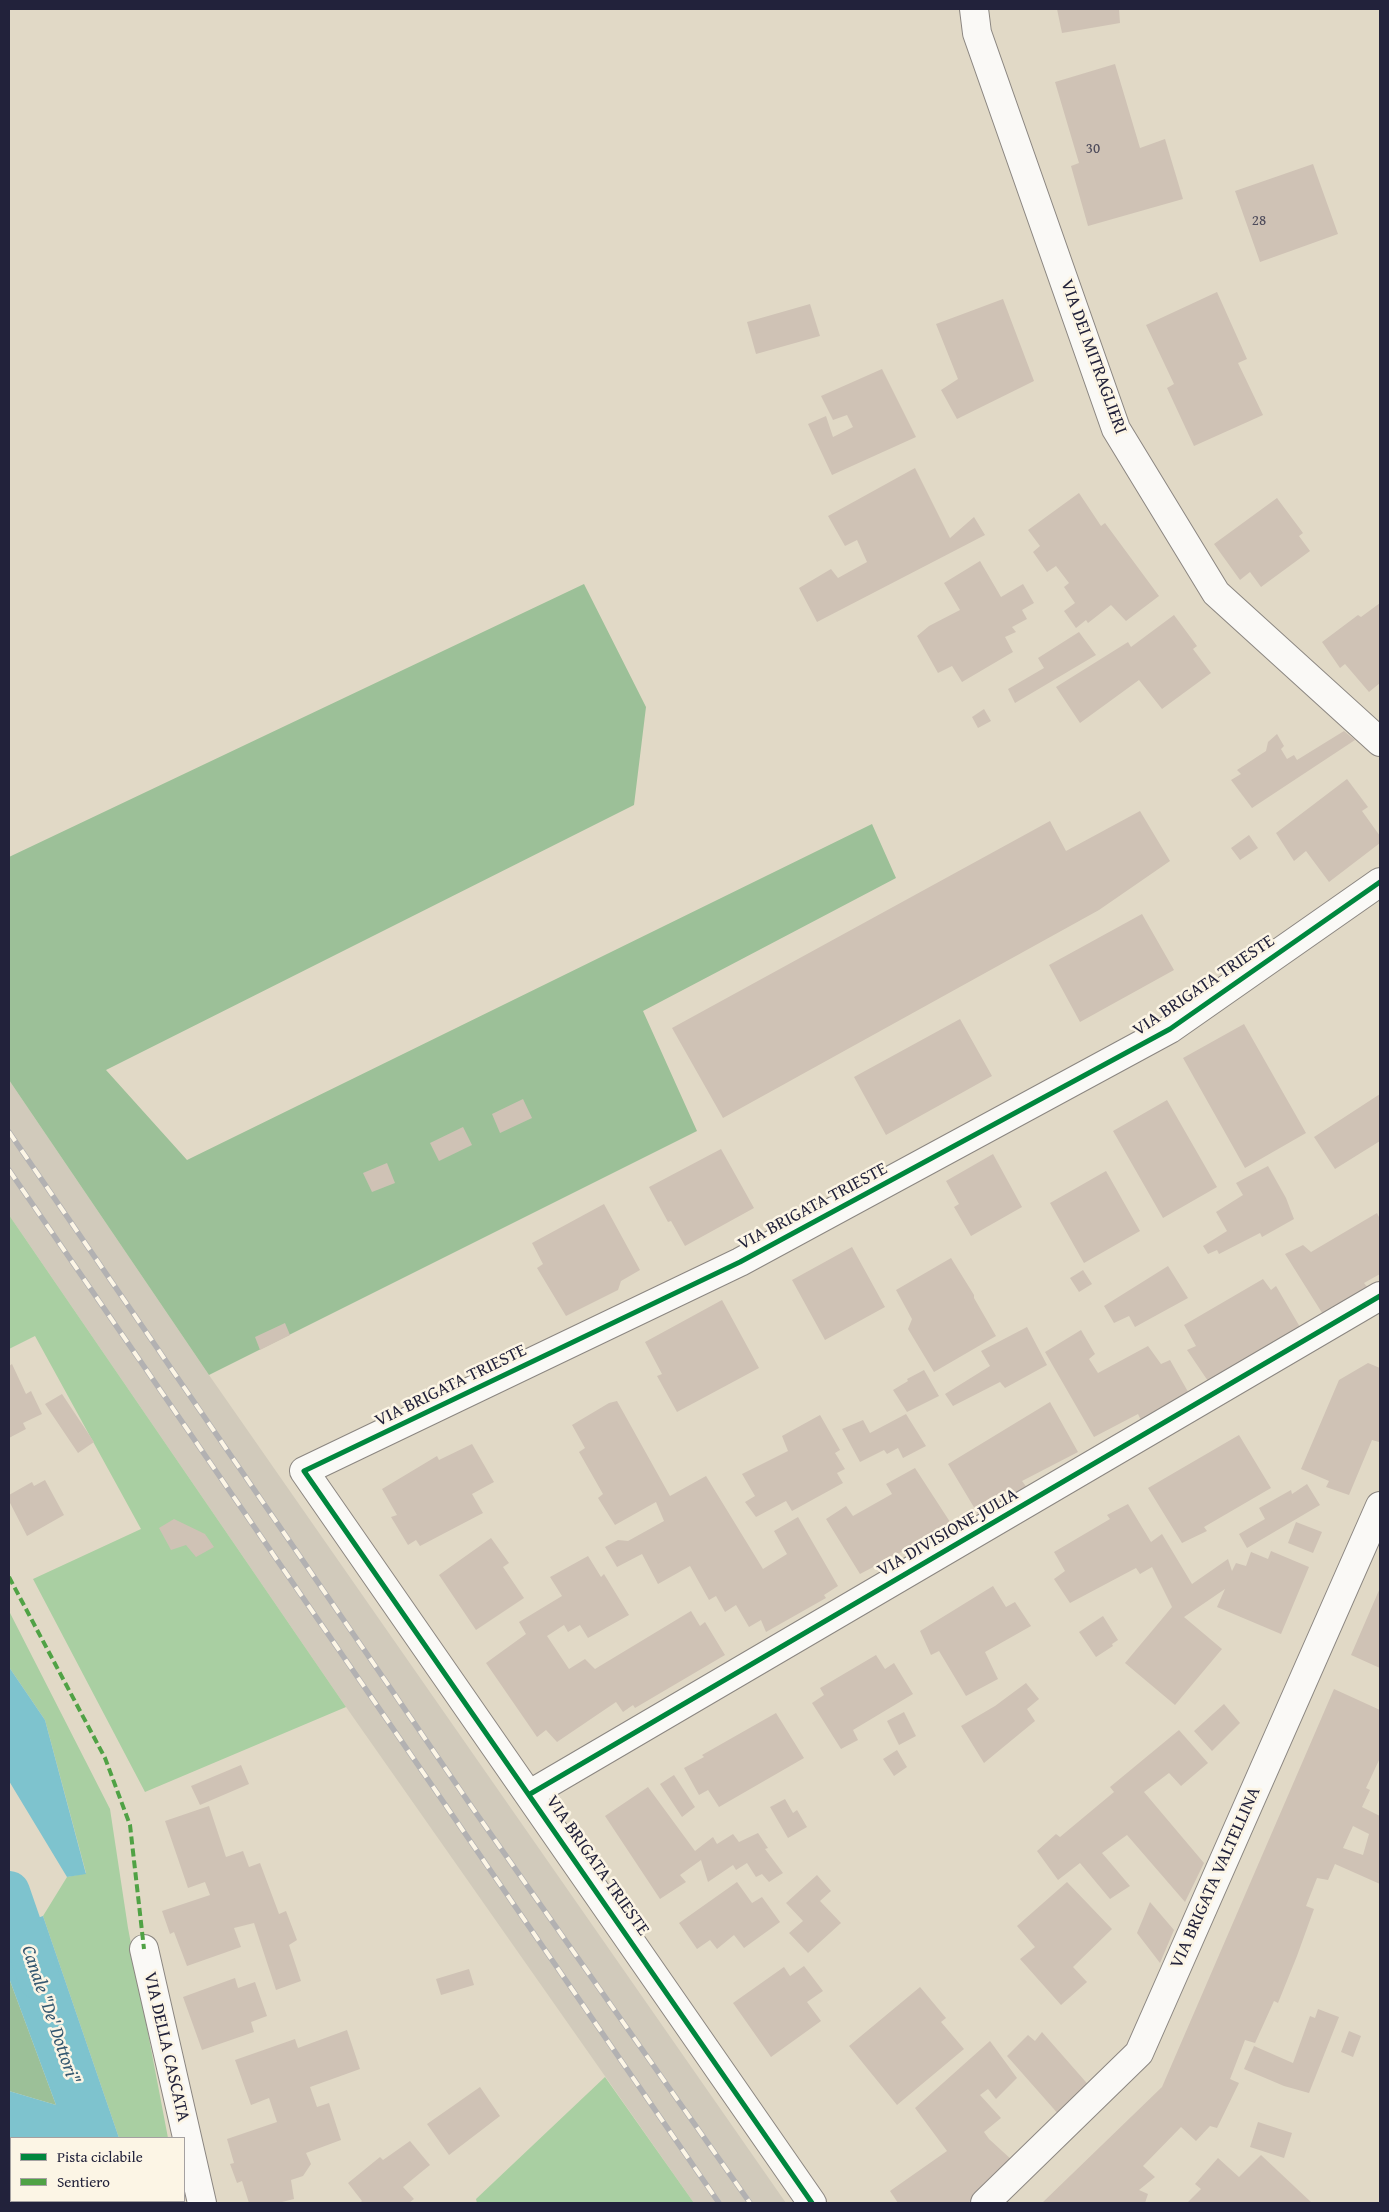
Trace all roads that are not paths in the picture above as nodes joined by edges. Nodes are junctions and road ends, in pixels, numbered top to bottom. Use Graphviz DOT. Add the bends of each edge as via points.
graph roads {
  1 [pos="974,9"];
  2 [pos="1380,742"];
  3 [pos="1380,882"];
  4 [pos="1380,1296"];
  5 [pos="1380,1506"];
  6 [pos="530,1794"];
  7 [pos="144,1949"];
  8 [pos="202,2203"];
  9 [pos="812,2203"];
  10 [pos="985,2203"];
  1 -- 2 [label="street, VIA DEI MITRAGLIERI" via="977,33 1116,430 1216,593"];
  3 -- 6 [label="street, VIA BRIGATA TRIESTE" via="1170,1029 740,1262 304,1471"];
  4 -- 6 [label="street, VIA DIVISIONE JULIA"];
  5 -- 10 [label="street, VIA BRIGATA VALTELLINA" via="1139,2053"];
  6 -- 9 [label="street, VIA BRIGATA TRIESTE"];
  7 -- 8 [label="street, VIA DELLA CASCATA"];
}
